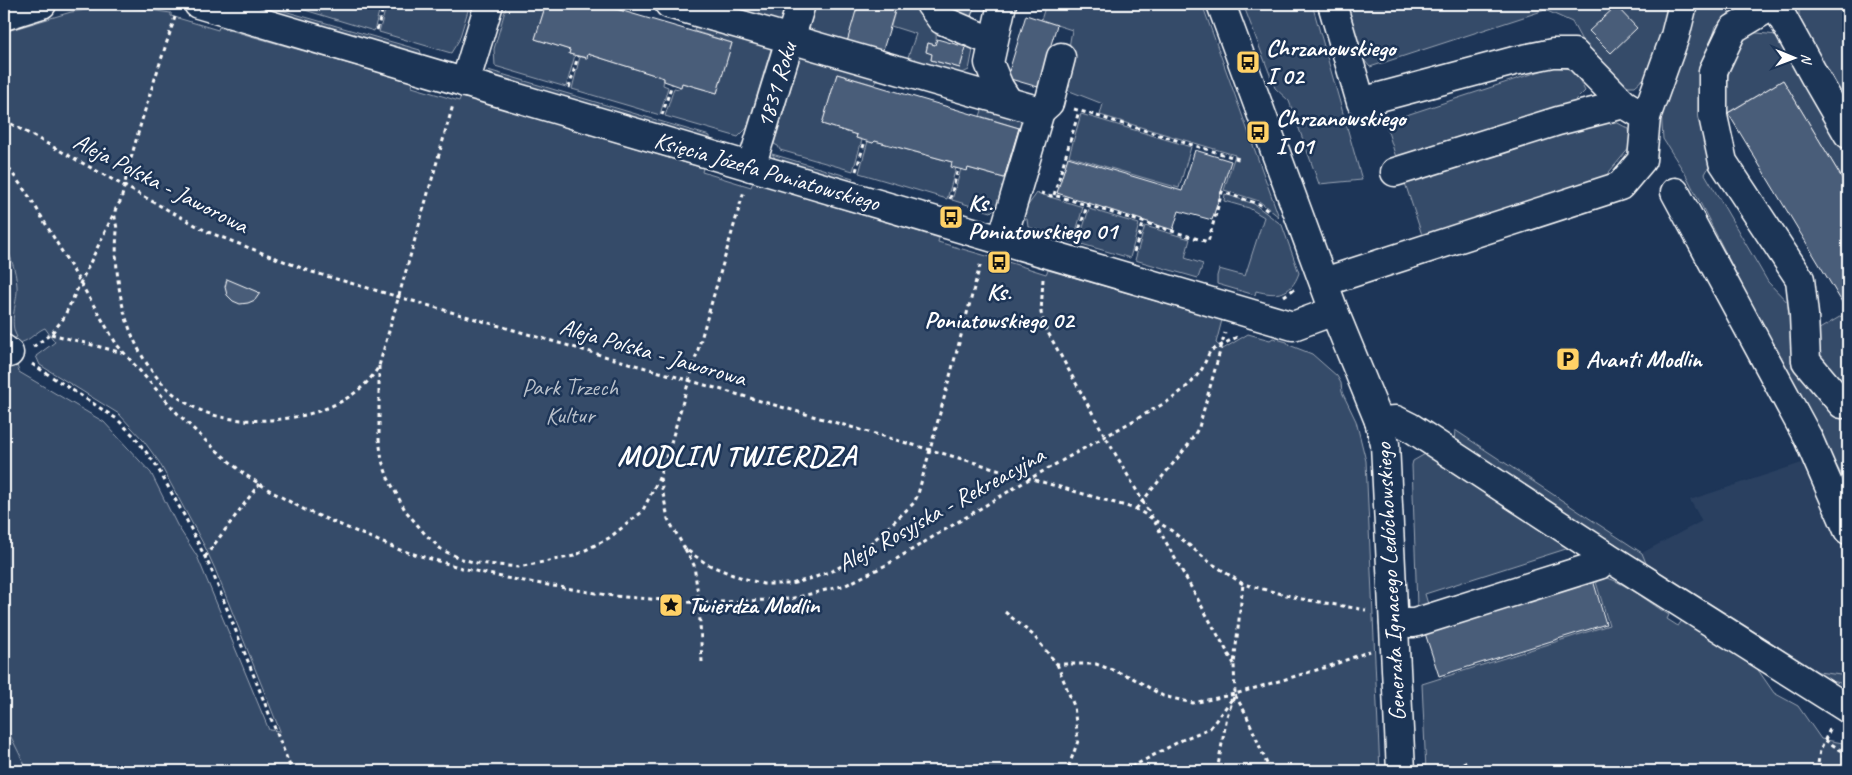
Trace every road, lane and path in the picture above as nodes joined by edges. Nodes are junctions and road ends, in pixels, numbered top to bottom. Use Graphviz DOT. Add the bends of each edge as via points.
graph roads {
  1 [pos="42,4"];
  2 [pos="384,4"];
  3 [pos="489,4"];
  4 [pos="670,4"];
  5 [pos="801,4"];
  6 [pos="930,4"];
  7 [pos="1002,4"];
  8 [pos="1221,4"];
  9 [pos="1332,4"];
  10 [pos="1683,4"];
  11 [pos="1775,4"];
  12 [pos="187,9"];
  13 [pos="4,16"];
  14 [pos="375,35"];
  15 [pos="790,38"];
  16 [pos="991,53"];
  17 [pos="578,56"];
  18 [pos="1061,57"];
  19 [pos="465,83"];
  20 [pos="672,84"];
  21 [pos="952,85"];
  22 [pos="568,91"];
  23 [pos="1008,101"];
  24 [pos="1052,107"];
  25 [pos="1635,111"];
  26 [pos="662,118"];
  27 [pos="4,120"];
  28 [pos="1848,134"];
  29 [pos="865,141"];
  30 [pos="1242,160"];
  31 [pos="4,162"];
  32 [pos="858,165"];
  33 [pos="751,167"];
  34 [pos="958,168"];
  35 [pos="1395,172"];
  36 [pos="124,187"];
  37 [pos="1037,192"];
  38 [pos="1675,192"];
  39 [pos="1054,195"];
  40 [pos="950,200"];
  41 [pos="1087,204"];
  42 [pos="115,212"];
  43 [pos="1273,215"];
  44 [pos="1144,222"];
  45 [pos="1076,238"];
  46 [pos="1002,240"];
  47 [pos="1048,254"];
  48 [pos="1133,254"];
  49 [pos="981,259"];
  50 [pos="82,282"];
  51 [pos="1324,282"];
  52 [pos="399,296"];
  53 [pos="1334,311"];
  54 [pos="1241,322"];
  55 [pos="51,334"];
  56 [pos="1220,346"];
  57 [pos="14,350"];
  58 [pos="124,354"];
  59 [pos="380,366"];
  60 [pos="689,381"];
  61 [pos="160,382"];
  62 [pos="155,388"];
  63 [pos="1848,400"];
  64 [pos="1379,421"];
  65 [pos="1105,436"];
  66 [pos="930,449"];
  67 [pos="660,478"];
  68 [pos="1031,478"];
  69 [pos="259,484"];
  70 [pos="1142,501"];
  71 [pos="1136,509"];
  72 [pos="1153,519"];
  73 [pos="1848,530"];
  74 [pos="685,549"];
  75 [pos="1605,555"];
  76 [pos="204,557"];
  77 [pos="477,563"];
  78 [pos="475,571"];
  79 [pos="1244,584"];
  80 [pos="700,603"];
  81 [pos="1005,612"];
  82 [pos="1394,627"];
  83 [pos="702,662"];
  84 [pos="1057,664"];
  85 [pos="1234,664"];
  86 [pos="1235,694"];
  87 [pos="1848,709"];
  88 [pos="1464,760"];
  89 [pos="1848,763"];
  90 [pos="292,771"];
  91 [pos="1067,771"];
  92 [pos="1124,771"];
  93 [pos="1217,771"];
  94 [pos="1270,771"];
  95 [pos="1401,771"];
  96 [pos="1468,771"];
  97 [pos="1817,771"];
  1 -- 13 [label="street"];
  2 -- 14 [label="path"];
  3 -- 19 [label="street"];
  4 -- 15 [label="street"];
  5 -- 15 [label="street, 1831 Roku"];
  6 -- 16 [label="street" via="942,20"];
  7 -- 16 [label="street"];
  8 -- 51 [label="street, Generała Ignacego Ledóchowskiego"];
  9 -- 25 [label="street" via="1361,102 1514,60 1574,53"];
  10 -- 25 [label="street" via="1675,36"];
  11 -- 28 [label="street"];
  11 -- 63 [label="street" via="1733,30 1713,71 1713,116 1724,162 1800,279 1806,361 1842,404"];
  12 -- 19 [label="street, Księcia Józefa Poniatowskiego"];
  12 -- 36 [label="path"];
  15 -- 21 [label="street"];
  15 -- 33 [label="street, 1831 Roku"];
  16 -- 21 [label="street" via="967,80"];
  16 -- 23 [label="street" via="999,87"];
  17 -- 22 [label="path"];
  18 -- 24 [label="street"];
  19 -- 33 [label="street, Księcia Józefa Poniatowskiego"];
  19 -- 52 [label="path" via="456,94"];
  20 -- 26 [label="path"];
  21 -- 23 [label="street"];
  23 -- 24 [label="street"];
  24 -- 46 [label="street"];
  25 -- 35 [label="street" via="1558,121"];
  25 -- 51 [label="street" via="1642,160 1620,186"];
  27 -- 36 [label="path, Aleja Polska - Jaworowa"];
  29 -- 32 [label="path"];
  30 -- 39 [label="path" via="1079,110"];
  31 -- 50 [label="path, Aleja Rosyjska - Rekreacyjna"];
  33 -- 46 [label="street, Księcia Józefa Poniatowskiego"];
  33 -- 60 [label="path"];
  34 -- 40 [label="path"];
  36 -- 42 [label="path"];
  36 -- 52 [label="path, Aleja Polska - Jaworowa" via="208,232 312,272"];
  37 -- 39 [label="path"];
  38 -- 73 [label="street" via="1808,438"];
  39 -- 41 [label="path"];
  41 -- 44 [label="path"];
  41 -- 45 [label="path"];
  42 -- 50 [label="path"];
  42 -- 61 [label="path" via="116,271 123,305 142,356"];
  43 -- 44 [label="path" via="1259,204 1222,192 1208,242"];
  44 -- 48 [label="path"];
  46 -- 47 [label="street, Księcia Józefa Poniatowskiego"];
  47 -- 54 [label="street, Księcia Józefa Poniatowskiego"];
  47 -- 65 [label="path" via="1042,290 1046,329"];
  49 -- 66 [label="path"];
  50 -- 55 [label="path" via="63,320"];
  50 -- 58 [label="path, Aleja Rosyjska - Rekreacyjna"];
  51 -- 53 [label="street, Generała Ignacego Ledóchowskiego"];
  52 -- 59 [label="path"];
  52 -- 60 [label="path, Aleja Polska - Jaworowa"];
  53 -- 54 [label="street, Księcia Józefa Poniatowskiego" via="1294,326"];
  53 -- 64 [label="street, Generała Ignacego Ledóchowskiego"];
  54 -- 56 [label="path" via="1224,333"];
  54 -- 56 [label="path, Aleja Rosyjska - Rekreacyjna" via="1248,329"];
  55 -- 57 [label="path"];
  55 -- 58 [label="path"];
  56 -- 65 [label="path, Aleja Rosyjska - Rekreacyjna" via="1210,351 1192,382 1172,399"];
  56 -- 70 [label="path" via="1199,427"];
  57 -- 76 [label="path" via="117,419 134,436 156,465"];
  58 -- 62 [label="path, Aleja Rosyjska - Rekreacyjna"];
  59 -- 61 [label="path" via="363,388 334,404 302,415 271,420 238,420 208,414 182,401"];
  59 -- 77 [label="path" via="379,439 382,461 392,487 412,519 438,547"];
  60 -- 66 [label="path, Aleja Polska - Jaworowa"];
  60 -- 67 [label="path"];
  61 -- 62 [label="path"];
  62 -- 69 [label="path, Aleja Rosyjska - Rekreacyjna" via="206,442"];
  64 -- 75 [label="street" via="1396,420 1410,427"];
  64 -- 82 [label="street, Generała Ignacego Ledóchowskiego" via="1386,452"];
  65 -- 68 [label="path, Aleja Rosyjska - Rekreacyjna"];
  65 -- 70 [label="path"];
  66 -- 68 [label="path, Aleja Polska - Jaworowa"];
  66 -- 74 [label="path" via="914,503 853,560 834,570 791,584 763,584 733,576"];
  67 -- 74 [label="path" via="668,519"];
  67 -- 77 [label="path" via="642,512 609,538 574,556 518,567"];
  68 -- 71 [label="path, Aleja Polska - Jaworowa"];
  68 -- 80 [label="path, Aleja Rosyjska - Rekreacyjna" via="888,564 846,585 790,599"];
  69 -- 76 [label="path"];
  69 -- 78 [label="path, Aleja Rosyjska - Rekreacyjna" via="320,517 400,550"];
  70 -- 71 [label="path"];
  70 -- 72 [label="path"];
  71 -- 72 [label="path, Aleja Polska - Jaworowa"];
  72 -- 79 [label="path, Aleja Polska - Jaworowa"];
  72 -- 85 [label="path"];
  74 -- 80 [label="path" via="694,565"];
  75 -- 82 [label="street" via="1599,565"];
  75 -- 87 [label="street"];
  76 -- 90 [label="path"];
  77 -- 78 [label="path"];
  78 -- 80 [label="path, Aleja Rosyjska - Rekreacyjna" via="613,596"];
  79 -- 82 [label="path, Aleja Polska - Jaworowa" via="1302,598"];
  79 -- 85 [label="path"];
  80 -- 83 [label="path"];
  81 -- 84 [label="path" via="1033,635"];
  82 -- 86 [label="path" via="1330,666"];
  82 -- 95 [label="street, Generała Ignacego Ledóchowskiego"];
  84 -- 86 [label="path" via="1096,664 1132,677 1163,696 1193,703"];
  84 -- 91 [label="path" via="1074,706 1078,741"];
  85 -- 86 [label="path"];
  86 -- 92 [label="path" via="1210,728"];
  86 -- 93 [label="path" via="1227,716"];
  86 -- 94 [label="path"];
  88 -- 96 [label="path"];
  89 -- 97 [label="path" via="1842,751 1825,740"];
}
